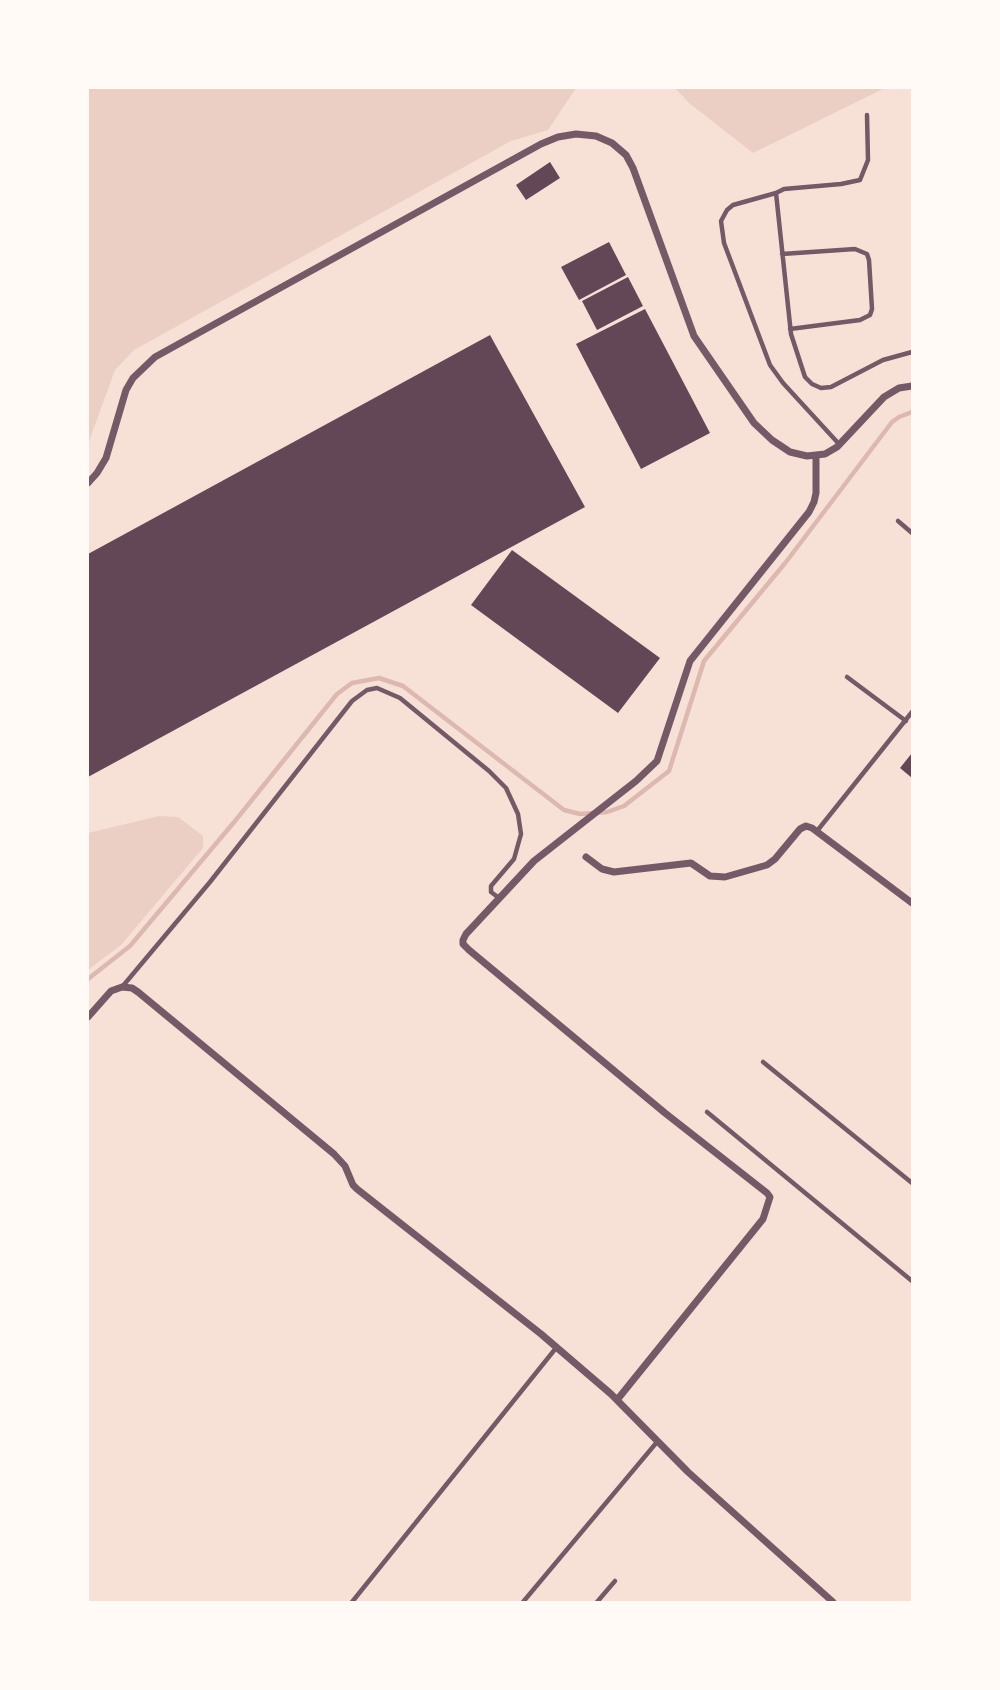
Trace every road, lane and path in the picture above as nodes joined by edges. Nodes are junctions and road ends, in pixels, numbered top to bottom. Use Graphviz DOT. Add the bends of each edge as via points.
graph roads {
  1 [pos="867,115"];
  2 [pos="776,193"];
  3 [pos="782,254"];
  4 [pos="790,329"];
  5 [pos="912,352"];
  6 [pos="912,386"];
  7 [pos="839,444"];
  8 [pos="816,455"];
  9 [pos="88,483"];
  10 [pos="898,520"];
  11 [pos="912,533"];
  12 [pos="847,677"];
  13 [pos="912,712"];
  14 [pos="905,720"];
  15 [pos="816,831"];
  16 [pos="586,857"];
  17 [pos="499,898"];
  18 [pos="912,903"];
  19 [pos="122,987"];
  20 [pos="88,1017"];
  21 [pos="763,1062"];
  22 [pos="707,1112"];
  23 [pos="912,1183"];
  24 [pos="912,1281"];
  25 [pos="556,1347"];
  26 [pos="617,1400"];
  27 [pos="657,1441"];
  28 [pos="615,1581"];
  29 [pos="352,1602"];
  30 [pos="523,1602"];
  31 [pos="597,1602"];
  32 [pos="833,1602"];
  1 -- 2 [label="lane" via="868,160 860,180"];
  2 -- 3 [label="lane"];
  2 -- 7 [label="lane" via="727,210 721,221 724,243 770,365"];
  3 -- 4 [label="lane"];
  3 -- 4 [label="lane" via="855,249 869,260 870,315"];
  4 -- 5 [label="lane" via="805,377 821,388"];
  6 -- 7 [label="street" via="884,397"];
  7 -- 8 [label="street"];
  8 -- 9 [label="street" via="790,452 772,440 740,405 689,324 633,168 612,143 576,134 541,144 155,357 126,390 106,458"];
  8 -- 17 [label="street" via="816,493 808,512 698,649 685,671 657,761 534,861"];
  10 -- 11 [label="lane"];
  12 -- 14 [label="lane"];
  13 -- 14 [label="lane"];
  14 -- 15 [label="lane"];
  15 -- 16 [label="street" via="806,826 800,829 775,859 725,877 710,876 691,863 614,872"];
  15 -- 18 [label="street"];
  17 -- 19 [label="lane" via="491,886 514,859 521,834 506,788 400,698 377,688 367,690 352,701"];
  17 -- 26 [label="street" via="466,934 463,944 770,1197 763,1219"];
  19 -- 20 [label="street" via="111,991"];
  19 -- 25 [label="street" via="138,992 324,1145 341,1161 357,1189"];
  21 -- 23 [label="lane"];
  22 -- 24 [label="lane"];
  25 -- 26 [label="street"];
  25 -- 29 [label="lane"];
  26 -- 27 [label="street"];
  27 -- 30 [label="lane"];
  27 -- 32 [label="street"];
  28 -- 31 [label="lane"];
}
